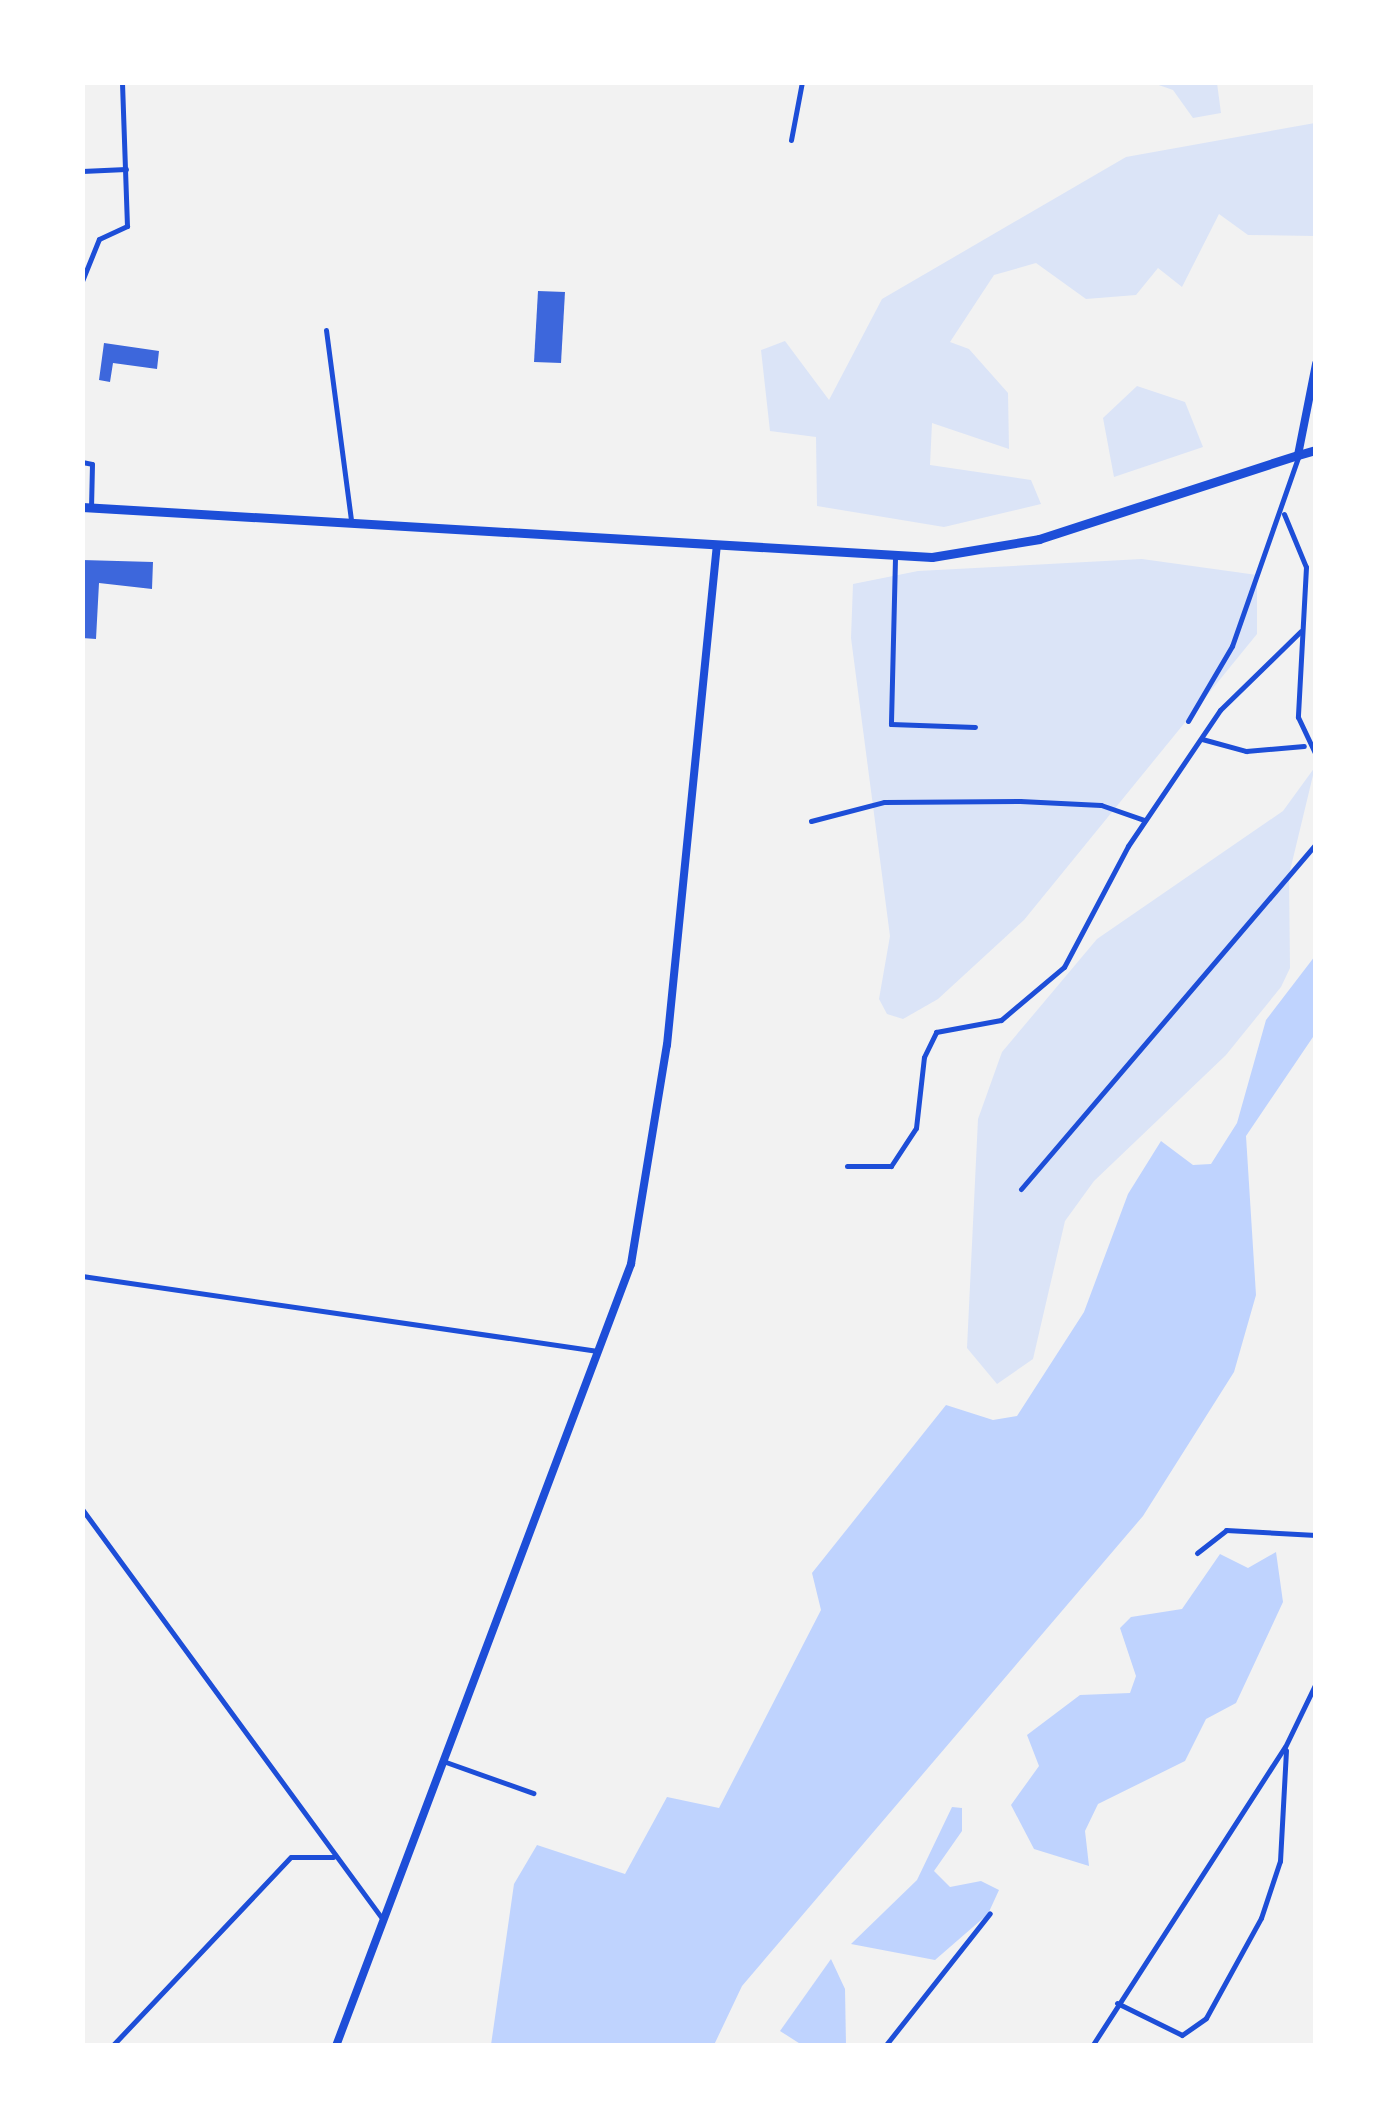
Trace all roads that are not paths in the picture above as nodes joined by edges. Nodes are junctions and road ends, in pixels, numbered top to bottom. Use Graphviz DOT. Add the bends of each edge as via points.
graph roads {
  1 [pos="122,82"];
  2 [pos="802,82"];
  3 [pos="790,140"];
  4 [pos="126,169"];
  5 [pos="82,171"];
  6 [pos="82,280"];
  7 [pos="326,330"];
  8 [pos="1316,364"];
  9 [pos="1316,450"];
  10 [pos="1298,454"];
  11 [pos="82,462"];
  12 [pos="87,507"];
  13 [pos="1284,514"];
  14 [pos="351,524"];
  15 [pos="717,548"];
  16 [pos="895,558"];
  17 [pos="1300,631"];
  18 [pos="1188,721"];
  19 [pos="975,727"];
  20 [pos="1202,740"];
  21 [pos="1304,746"];
  22 [pos="1316,755"];
  23 [pos="1144,820"];
  24 [pos="811,821"];
  25 [pos="1316,844"];
  26 [pos="847,1166"];
  27 [pos="1021,1189"];
  28 [pos="82,1276"];
  29 [pos="598,1351"];
  30 [pos="82,1510"];
  31 [pos="1316,1535"];
  32 [pos="1197,1553"];
  33 [pos="1316,1683"];
  34 [pos="1286,1747"];
  35 [pos="440,1760"];
  36 [pos="533,1792"];
  37 [pos="333,1858"];
  38 [pos="990,1912"];
  39 [pos="381,1917"];
  40 [pos="1117,2002"];
  41 [pos="112,2046"];
  42 [pos="336,2046"];
  43 [pos="884,2046"];
  44 [pos="1092,2046"];
  1 -- 4 [label="street"];
  2 -- 3 [label="street"];
  4 -- 5 [label="street"];
  4 -- 6 [label="street" via="127,226 99,239"];
  7 -- 14 [label="street"];
  8 -- 10 [label="main road"];
  9 -- 10 [label="main road"];
  10 -- 13 [label="street"];
  10 -- 16 [label="main road" via="1040,539"];
  11 -- 12 [label="street" via="92,464"];
  12 -- 14 [label="main road"];
  13 -- 17 [label="street" via="1306,567"];
  13 -- 18 [label="street" via="1232,646"];
  14 -- 15 [label="main road"];
  15 -- 16 [label="main road"];
  15 -- 29 [label="main road" via="644,1204"];
  16 -- 19 [label="street" via="891,724"];
  17 -- 20 [label="street" via="1232,694"];
  17 -- 21 [label="street"];
  20 -- 21 [label="street" via="1246,751"];
  20 -- 23 [label="street"];
  21 -- 22 [label="street"];
  23 -- 24 [label="street" via="1101,805 1020,801 884,802"];
  23 -- 26 [label="street" via="1064,967 1001,1020 936,1032 924,1058 916,1128 892,1166"];
  25 -- 27 [label="street"];
  28 -- 29 [label="street"];
  29 -- 35 [label="main road"];
  30 -- 37 [label="street"];
  31 -- 32 [label="street" via="1226,1530"];
  33 -- 34 [label="street"];
  34 -- 40 [label="street"];
  34 -- 40 [label="street" via="1280,1861 1261,1918 1206,2018 1182,2035"];
  35 -- 36 [label="street"];
  35 -- 39 [label="main road"];
  37 -- 39 [label="street"];
  37 -- 41 [label="street" via="291,1857"];
  38 -- 43 [label="street"];
  39 -- 42 [label="main road"];
  40 -- 44 [label="street"];
}
